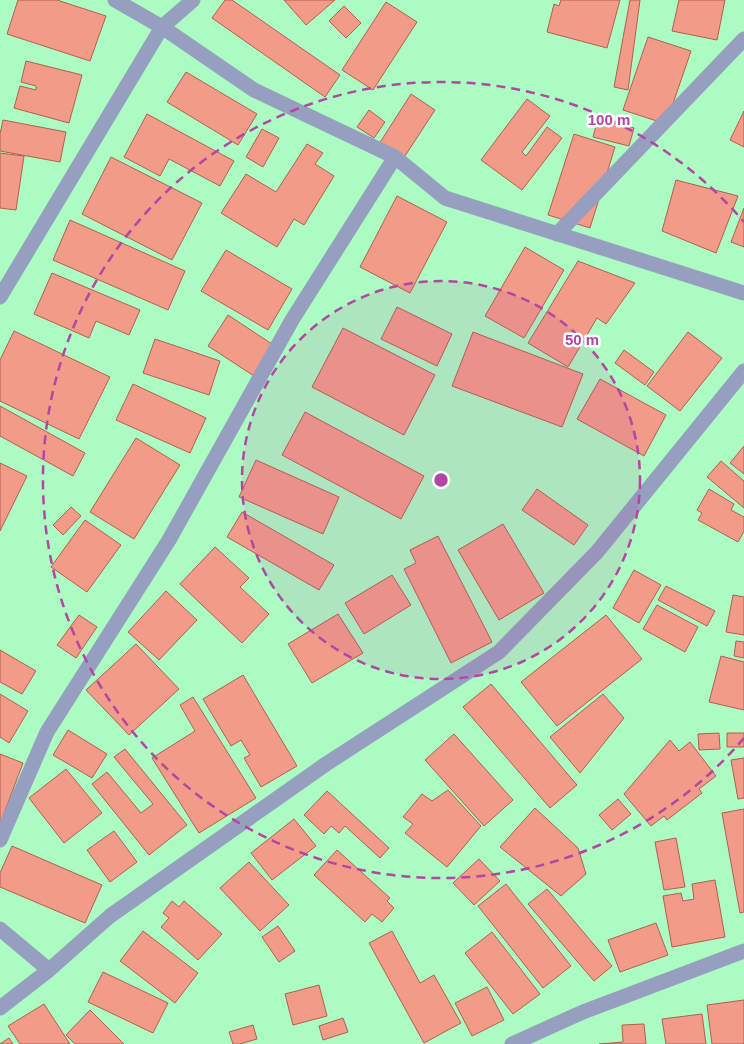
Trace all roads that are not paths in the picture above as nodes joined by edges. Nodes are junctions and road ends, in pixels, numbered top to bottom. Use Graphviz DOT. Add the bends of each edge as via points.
graph roads {
  1 [pos="115,0"];
  2 [pos="193,0"];
  3 [pos="162,27"];
  4 [pos="744,39"];
  5 [pos="395,157"];
  6 [pos="557,234"];
  7 [pos="744,293"];
  8 [pos="0,297"];
  9 [pos="744,371"];
  10 [pos="0,840"];
  11 [pos="0,929"];
  12 [pos="744,951"];
  13 [pos="49,970"];
  14 [pos="0,1008"];
  15 [pos="512,1044"];
  1 -- 3 [label="street"];
  2 -- 3 [label="street"];
  3 -- 5 [label="street" via="254,90"];
  3 -- 8 [label="street"];
  4 -- 6 [label="street"];
  5 -- 6 [label="street" via="445,198"];
  5 -- 10 [label="street" via="292,320 169,540 47,732"];
  6 -- 7 [label="street"];
  9 -- 13 [label="street" via="597,552 499,652 326,764 110,916"];
  11 -- 13 [label="street"];
  12 -- 15 [label="street" via="583,1012"];
  13 -- 14 [label="street"];
}
